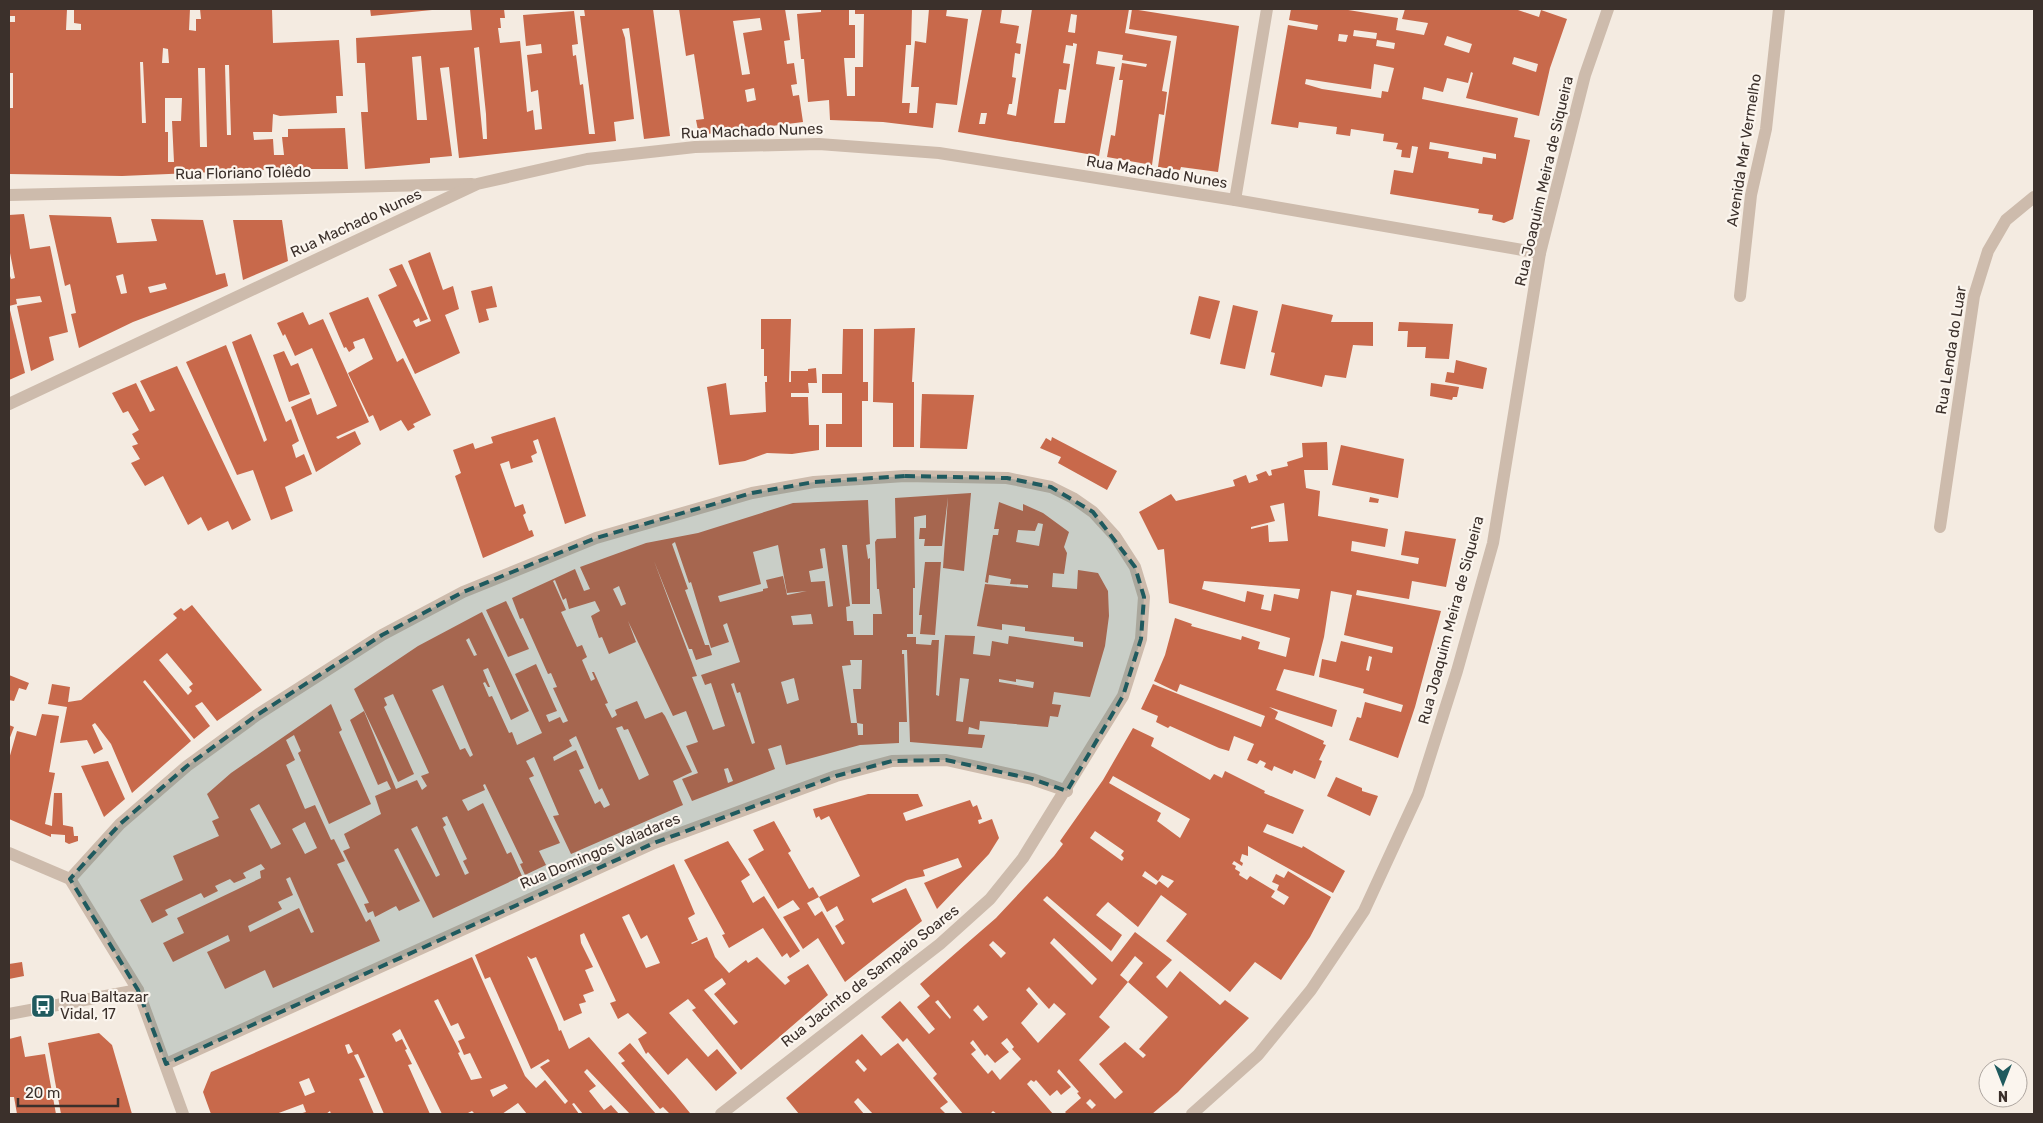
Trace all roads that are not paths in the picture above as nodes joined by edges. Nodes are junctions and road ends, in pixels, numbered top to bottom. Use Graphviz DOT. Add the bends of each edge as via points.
graph roads {
  1 [pos="1267,9"];
  2 [pos="1608,9"];
  3 [pos="1779,9"];
  4 [pos="477,184"];
  5 [pos="9,195"];
  6 [pos="2034,197"];
  7 [pos="1235,200"];
  8 [pos="1540,253"];
  9 [pos="1740,296"];
  10 [pos="9,404"];
  11 [pos="1940,527"];
  12 [pos="1066,791"];
  13 [pos="9,853"];
  14 [pos="70,879"];
  15 [pos="138,990"];
  16 [pos="9,1014"];
  17 [pos="166,1064"];
  18 [pos="182,1114"];
  19 [pos="721,1114"];
  20 [pos="1192,1114"];
  1 -- 7 [label="street"];
  2 -- 8 [label="street, Rua Joaquim Meira de Siqueira" via="1584,75"];
  3 -- 9 [label="street, Avenida Mar Vermelho" via="1766,129 1751,195"];
  4 -- 5 [label="street, Rua Floriano Tolêdo"];
  4 -- 7 [label="street, Rua Machado Nunes" via="587,159 694,146 818,144 939,153"];
  4 -- 10 [label="street, Rua Machado Nunes"];
  6 -- 11 [label="street, Rua Lenda do Luar" via="2006,220 1988,250 1974,296"];
  7 -- 8 [label="street, Rua Machado Nunes"];
  8 -- 20 [label="street, Rua Joaquim Meira de Siqueira" via="1493,543 1418,794 1364,911 1312,990 1258,1056"];
  12 -- 14 [label="street, Rua Jacinto de Sampaio Soares" via="1123,696 1141,639 1144,597 1135,567 1115,536 1093,512 1073,498 1051,487 1007,478 905,476 814,482 752,494 596,538 463,592 382,635 257,715 187,766 120,824"];
  12 -- 17 [label="street, Rua Domingos Valadares" via="1016,775 946,760 892,761 836,776 654,843"];
  12 -- 19 [label="street, Rua Jacinto de Sampaio Soares" via="1024,858 990,899 940,944"];
  13 -- 14 [label="street"];
  14 -- 15 [label="street"];
  15 -- 16 [label="street"];
  15 -- 17 [label="street"];
  17 -- 18 [label="street"];
}
